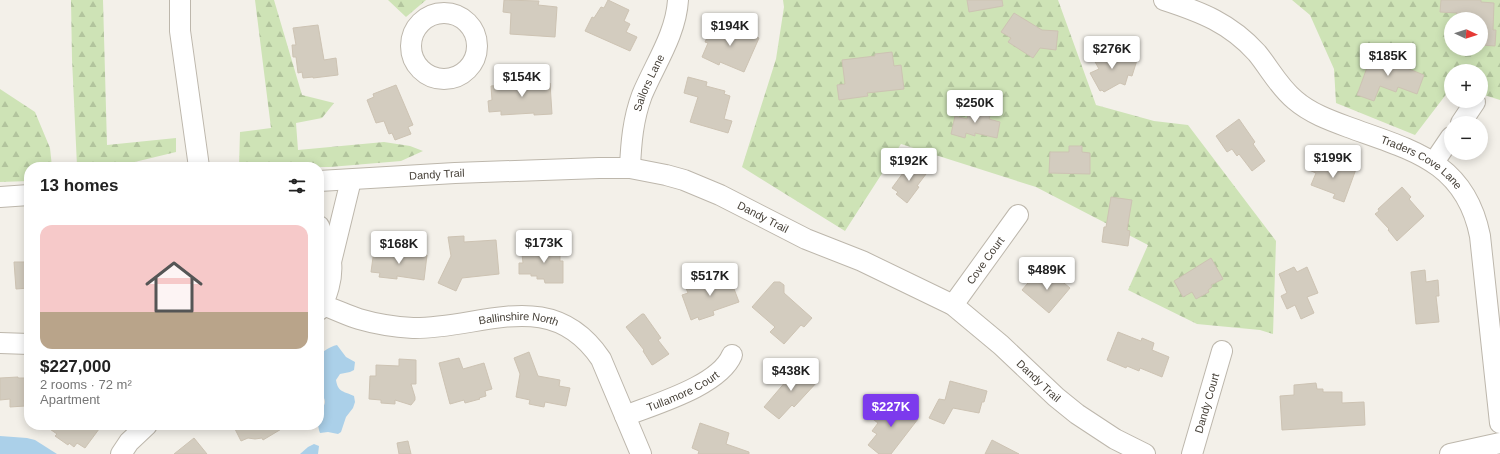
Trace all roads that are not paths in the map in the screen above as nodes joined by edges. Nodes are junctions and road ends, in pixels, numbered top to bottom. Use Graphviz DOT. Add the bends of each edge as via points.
graph roads {
  1 [pos="180,0"];
  2 [pos="678,0"];
  3 [pos="1164,0"];
  4 [pos="1444,147"];
  5 [pos="198,162"];
  6 [pos="1434,162"];
  7 [pos="630,168"];
  8 [pos="351,180"];
  9 [pos="324,181"];
  10 [pos="24,196"];
  11 [pos="0,197"];
  12 [pos="1018,216"];
  13 [pos="324,241"];
  14 [pos="331,262"];
  15 [pos="324,297"];
  16 [pos="953,305"];
  17 [pos="324,309"];
  18 [pos="0,343"];
  19 [pos="24,344"];
  20 [pos="1222,351"];
  21 [pos="732,355"];
  22 [pos="625,416"];
  23 [pos="1500,423"];
  24 [pos="142,430"];
  25 [pos="1500,443"];
  26 [pos="121,454"];
  27 [pos="641,454"];
  28 [pos="1145,454"];
  29 [pos="1192,454"];
  30 [pos="1450,454"];
  1 -- 5 [label="street" via="180,31"];
  2 -- 7 [label="street, Sailors Lane" via="674,24 635,116"];
  3 -- 6 [label="street, Traders Cove Lane" via="1212,17 1239,35 1258,55 1284,90 1307,109 1326,119 1413,151"];
  4 -- 6 [label="street"];
  6 -- 23 [label="street, Traders Cove Lane" via="1462,191 1479,228"];
  7 -- 8 [label="street, Dandy Trail" via="455,173"];
  7 -- 16 [label="street, Dandy Trail" via="697,184 806,239 862,261"];
  8 -- 9 [label="street, Dandy Trail"];
  8 -- 14 [label="street"];
  10 -- 11 [label="street"];
  12 -- 16 [label="street, Cove Court"];
  13 -- 14 [label="street"];
  14 -- 15 [label="street" via="330,280"];
  16 -- 28 [label="street, Dandy Trail" via="1077,414 1115,439"];
  17 -- 22 [label="street, Ballinshire North" via="400,327 433,327 512,315 538,316 556,322 573,331 597,354"];
  18 -- 19 [label="street"];
  20 -- 29 [label="street, Dandy Court"];
  21 -- 22 [label="street, Tullamore Court" via="722,368 703,384"];
  22 -- 27 [label="street, Ballinshire North"];
  24 -- 26 [label="street"];
  25 -- 30 [label="street"];
}
